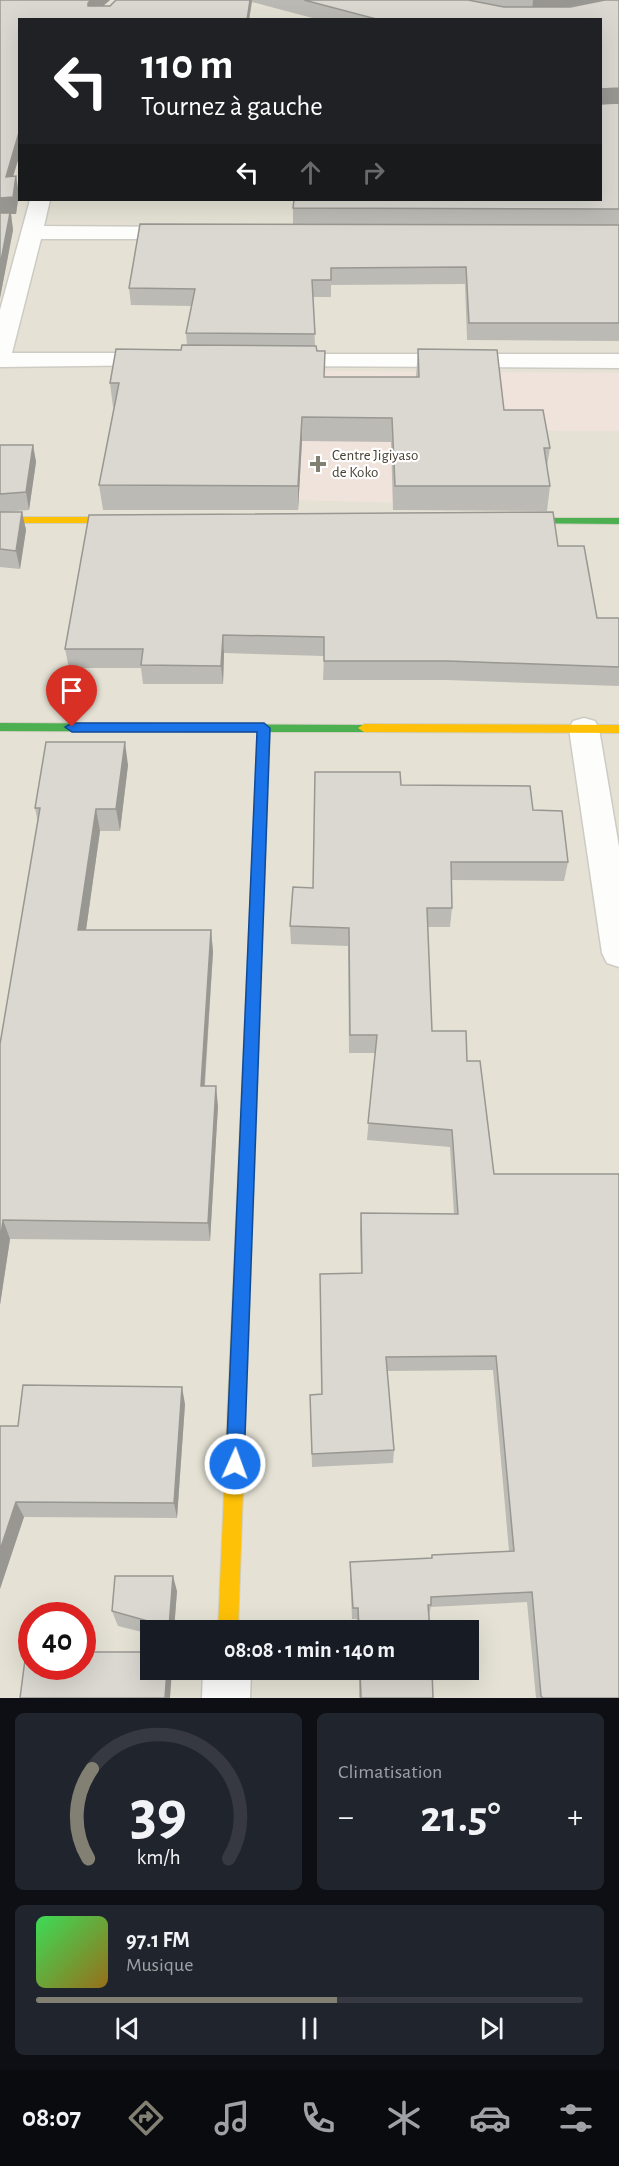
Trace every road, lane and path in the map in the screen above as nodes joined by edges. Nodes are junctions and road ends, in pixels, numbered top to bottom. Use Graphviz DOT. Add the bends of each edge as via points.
graph roads {
  1 [pos="40,201"];
  2 [pos="11,222"];
  3 [pos="33,227"];
  4 [pos="199,233"];
  5 [pos="0,354"];
  6 [pos="0,360"];
  7 [pos="178,360"];
  8 [pos="262,360"];
  9 [pos="619,361"];
  10 [pos="0,520"];
  11 [pos="143,520"];
  12 [pos="500,521"];
  13 [pos="619,521"];
  14 [pos="0,727"];
  15 [pos="264,728"];
  16 [pos="584,729"];
  17 [pos="619,729"];
  18 [pos="619,953"];
  19 [pos="228,1620"];
  20 [pos="227,1680"];
  21 [pos="226,1698"];
  1 -- 3 [label="street"];
  2 -- 3 [label="street"];
  3 -- 4 [label="street"];
  3 -- 5 [label="street"];
  6 -- 7 [label="street"];
  8 -- 9 [label="street"];
  10 -- 11 [label="street"];
  12 -- 13 [label="street"];
  14 -- 15 [label="street"];
  15 -- 16 [label="street"];
  15 -- 19 [label="street"];
  16 -- 17 [label="street"];
  16 -- 18 [label="street"];
  20 -- 21 [label="street"];
}
